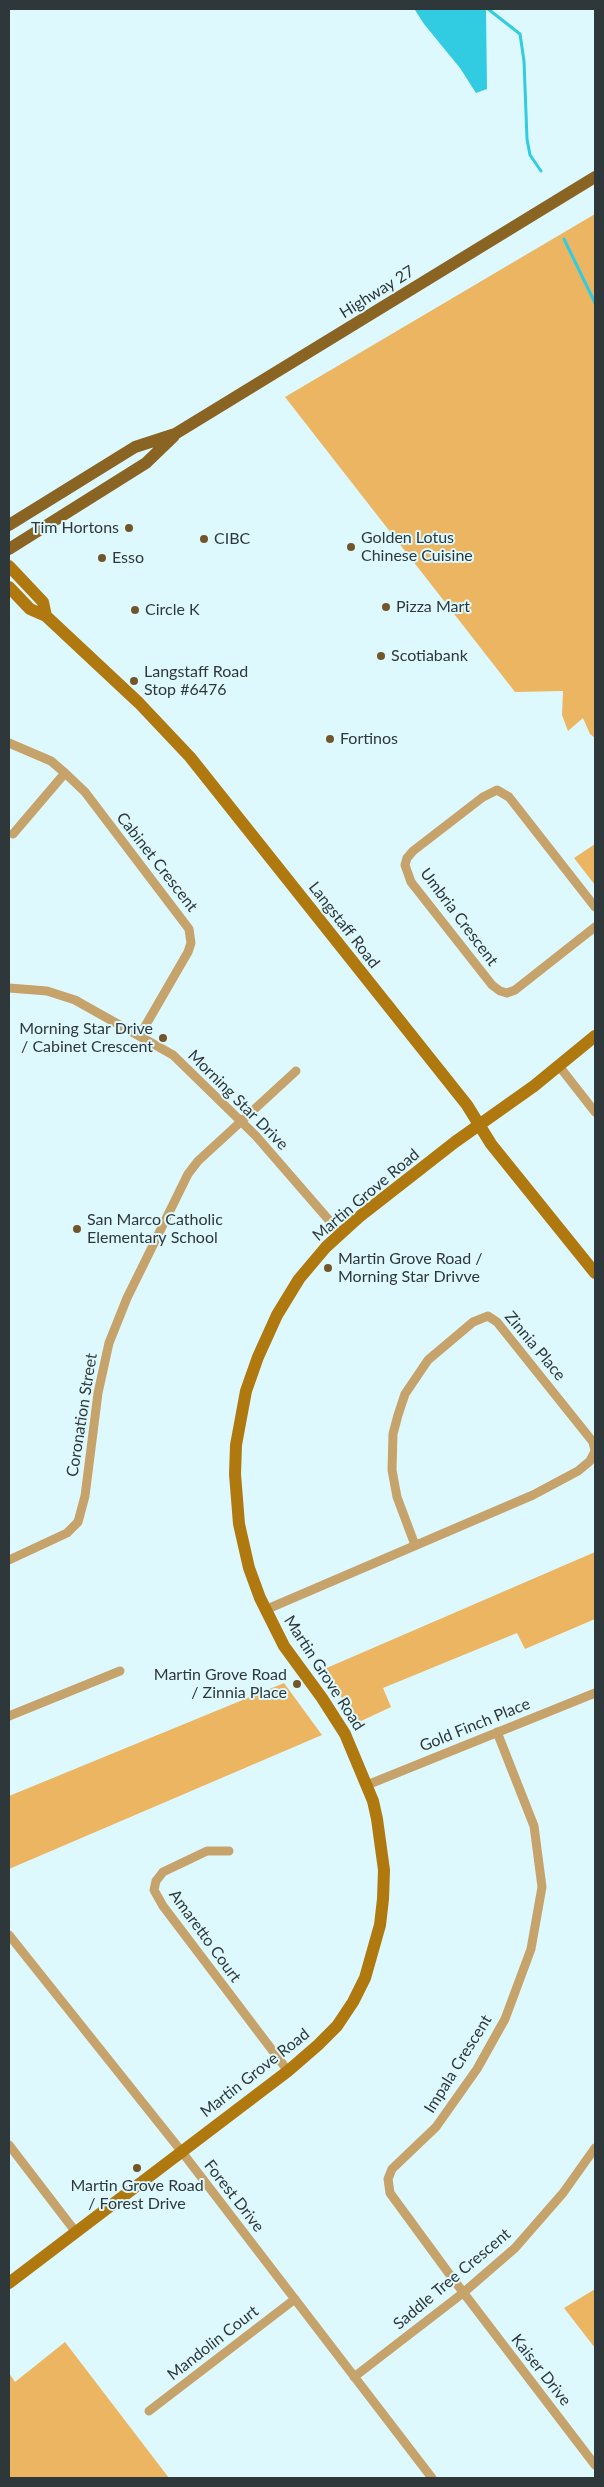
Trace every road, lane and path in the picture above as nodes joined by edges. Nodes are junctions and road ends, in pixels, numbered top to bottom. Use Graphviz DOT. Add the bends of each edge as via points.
graph roads {
  1 [pos="595,177"];
  2 [pos="176,434"];
  3 [pos="9,525"];
  4 [pos="9,549"];
  5 [pos="9,566"];
  6 [pos="9,587"];
  7 [pos="46,616"];
  8 [pos="9,743"];
  9 [pos="65,772"];
  10 [pos="13,834"];
  11 [pos="595,907"];
  12 [pos="595,927"];
  13 [pos="9,988"];
  14 [pos="140,1035"];
  15 [pos="595,1036"];
  16 [pos="559,1066"];
  17 [pos="296,1071"];
  18 [pos="595,1112"];
  19 [pos="241,1121"];
  20 [pos="480,1125"];
  21 [pos="341,1234"];
  22 [pos="595,1273"];
  23 [pos="415,1545"];
  24 [pos="9,1560"];
  25 [pos="265,1610"];
  26 [pos="120,1671"];
  27 [pos="595,1694"];
  28 [pos="9,1716"];
  29 [pos="497,1732"];
  30 [pos="367,1785"];
  31 [pos="229,1851"];
  32 [pos="9,1935"];
  33 [pos="288,2071"];
  34 [pos="9,2145"];
  35 [pos="595,2148"];
  36 [pos="182,2152"];
  37 [pos="75,2231"];
  38 [pos="9,2283"];
  39 [pos="463,2293"];
  40 [pos="295,2299"];
  41 [pos="354,2377"];
  42 [pos="149,2411"];
  43 [pos="595,2465"];
  44 [pos="432,2478"];
  1 -- 2 [label="main road, Highway 27"];
  2 -- 3 [label="main road, Highway 27" via="135,448"];
  2 -- 4 [label="main road, Highway 27" via="146,463"];
  5 -- 7 [label="street, Langstaff Road" via="43,602"];
  6 -- 7 [label="street, Langstaff Road" via="30,609"];
  7 -- 20 [label="street, Langstaff Road" via="139,703 190,757"];
  8 -- 9 [label="street, Cabinet Crescent" via="51,761"];
  9 -- 10 [label="street"];
  9 -- 14 [label="street, Cabinet Crescent" via="176,909 192,936 188,952"];
  11 -- 12 [label="street, Umbria Crescent" via="503,792 497,790 483,796 414,851 405,865 412,882 500,991 508,993 515,990"];
  13 -- 14 [label="street, Morning Star Drive" via="47,991 75,1000"];
  14 -- 19 [label="street, Morning Star Drive" via="188,1069"];
  15 -- 16 [label="street, Martin Grove Road"];
  16 -- 18 [label="street"];
  16 -- 20 [label="street, Martin Grove Road"];
  17 -- 19 [label="street, Coronation Street"];
  19 -- 21 [label="street, Morning Star Drive"];
  19 -- 24 [label="street, Coronation Street" via="188,1174 116,1324 102,1369 85,1496 78,1522 67,1533"];
  20 -- 21 [label="street, Martin Grove Road"];
  20 -- 22 [label="street, Langstaff Road" via="491,1144"];
  21 -- 25 [label="street, Martin Grove Road" via="299,1280 277,1315 258,1357 240,1418 235,1474 238,1524 249,1568"];
  23 -- 23 [label="street, Zinnia Place" via="545,1490 578,1471 594,1456 593,1442 493,1318 478,1318 436,1351 418,1372 403,1401 393,1434 392,1470 397,1497"];
  23 -- 25 [label="street, Zinnia Place"];
  25 -- 30 [label="street, Martin Grove Road" via="284,1646 333,1714 357,1758"];
  26 -- 28 [label="street"];
  27 -- 29 [label="street, Gold Finch Place"];
  29 -- 30 [label="street, Gold Finch Place"];
  29 -- 39 [label="street, Impala Crescent" via="534,1826 542,1887 531,1949 505,2019 477,2069 436,2127 392,2170 388,2179 390,2193"];
  30 -- 33 [label="street, Martin Grove Road" via="378,1819 384,1870 380,1925 374,1954 353,2002 336,2026"];
  31 -- 33 [label="street, Amaretto Court" via="207,1851 163,1872 154,1890 162,1906"];
  32 -- 36 [label="street, Forest Drive"];
  33 -- 36 [label="street, Martin Grove Road"];
  34 -- 37 [label="street"];
  35 -- 39 [label="street, Saddle Tree Crescent" via="524,2239"];
  36 -- 37 [label="street, Martin Grove Road"];
  36 -- 40 [label="street, Forest Drive"];
  37 -- 38 [label="street, Martin Grove Road"];
  39 -- 41 [label="street, Saddle Tree Crescent"];
  39 -- 43 [label="street, Kaiser Drive"];
  40 -- 41 [label="street, Forest Drive"];
  40 -- 42 [label="street, Mandolin Court"];
  41 -- 44 [label="street, Forest Drive"];
}
